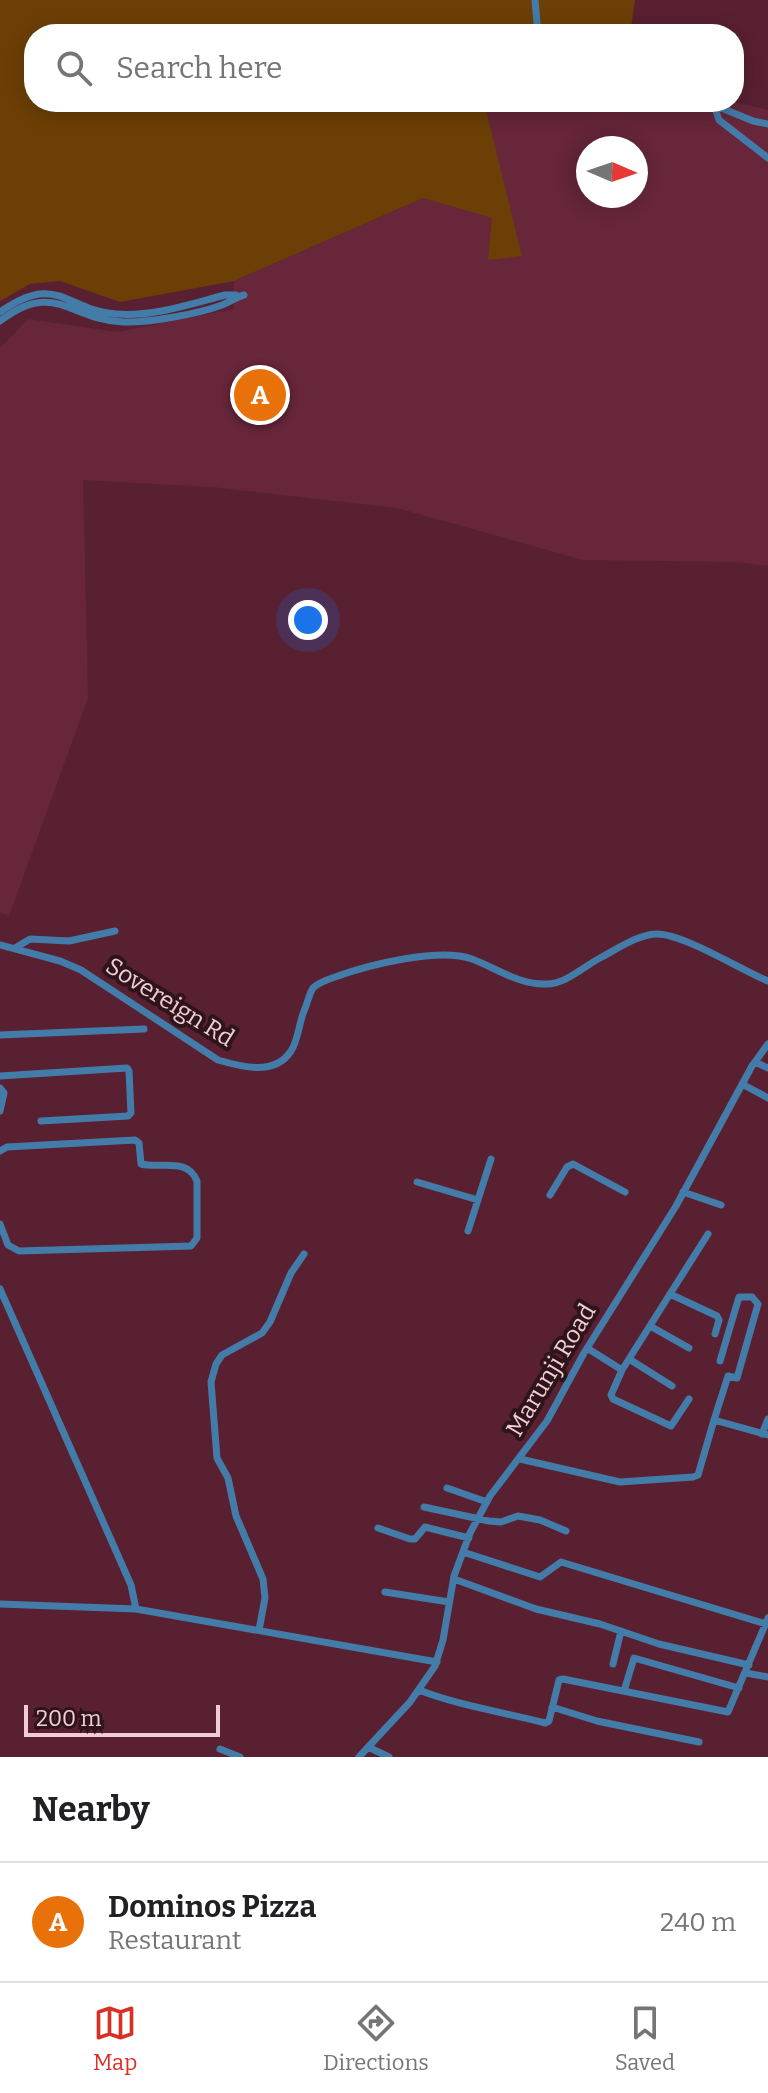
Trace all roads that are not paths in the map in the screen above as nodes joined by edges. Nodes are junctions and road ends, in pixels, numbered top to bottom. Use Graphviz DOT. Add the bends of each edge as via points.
graph roads {
  1 [pos="535,0"];
  2 [pos="537,24"];
  3 [pos="714,112"];
  4 [pos="730,112"];
  5 [pos="753,121"];
  6 [pos="768,124"];
  7 [pos="747,140"];
  8 [pos="768,158"];
  9 [pos="242,295"];
  10 [pos="186,309"];
  11 [pos="0,312"];
  12 [pos="0,321"];
  13 [pos="115,931"];
  14 [pos="0,945"];
  15 [pos="15,948"];
  16 [pos="768,981"];
  17 [pos="144,1029"];
  18 [pos="0,1035"];
  19 [pos="768,1044"];
  20 [pos="755,1062"];
  21 [pos="768,1068"];
  22 [pos="0,1076"];
  23 [pos="742,1084"];
  24 [pos="0,1088"];
  25 [pos="768,1098"];
  26 [pos="0,1111"];
  27 [pos="41,1121"];
  28 [pos="0,1151"];
  29 [pos="491,1159"];
  30 [pos="417,1182"];
  31 [pos="625,1192"];
  32 [pos="683,1192"];
  33 [pos="550,1195"];
  34 [pos="478,1200"];
  35 [pos="721,1205"];
  36 [pos="0,1224"];
  37 [pos="468,1231"];
  38 [pos="708,1234"];
  39 [pos="304,1254"];
  40 [pos="0,1289"];
  41 [pos="670,1294"];
  42 [pos="650,1326"];
  43 [pos="715,1334"];
  44 [pos="587,1348"];
  45 [pos="689,1348"];
  46 [pos="629,1359"];
  47 [pos="720,1361"];
  48 [pos="622,1370"];
  49 [pos="672,1386"];
  50 [pos="689,1399"];
  51 [pos="768,1419"];
  52 [pos="714,1420"];
  53 [pos="765,1434"];
  54 [pos="520,1459"];
  55 [pos="447,1488"];
  56 [pos="487,1502"];
  57 [pos="424,1507"];
  58 [pos="478,1518"];
  59 [pos="378,1528"];
  60 [pos="566,1531"];
  61 [pos="469,1538"];
  62 [pos="463,1552"];
  63 [pos="454,1579"];
  64 [pos="385,1592"];
  65 [pos="449,1602"];
  66 [pos="0,1604"];
  67 [pos="136,1609"];
  68 [pos="767,1621"];
  69 [pos="259,1630"];
  70 [pos="621,1631"];
  71 [pos="437,1662"];
  72 [pos="613,1664"];
  73 [pos="747,1669"];
  74 [pos="768,1677"];
  75 [pos="739,1688"];
  76 [pos="419,1690"];
  77 [pos="624,1691"];
  78 [pos="552,1707"];
  79 [pos="699,1742"];
  80 [pos="368,1747"];
  81 [pos="220,1749"];
  82 [pos="240,1757"];
  83 [pos="359,1757"];
  84 [pos="389,1757"];
  1 -- 2 [label="street"];
  3 -- 7 [label="street"];
  4 -- 5 [label="street"];
  5 -- 6 [label="street"];
  5 -- 7 [label="street"];
  7 -- 8 [label="street"];
  9 -- 10 [label="street" via="225,295"];
  10 -- 11 [label="street" via="112,314 47,294 26,297"];
  10 -- 12 [label="street" via="125,322 47,300 23,306"];
  13 -- 15 [label="street" via="69,941 30,939"];
  14 -- 15 [label="street, Sovereign Rd"];
  15 -- 16 [label="street, Sovereign Rd" via="81,970 218,1060 263,1068 293,1050 314,988 344,974 429,955 469,958 528,982 547,984 568,978 637,939 659,934"];
  17 -- 18 [label="street"];
  19 -- 20 [label="street, Marunji Road"];
  20 -- 21 [label="street"];
  20 -- 23 [label="street, Marunji Road"];
  22 -- 27 [label="street" via="129,1071 128,1116"];
  23 -- 25 [label="street"];
  23 -- 32 [label="street, Marunji Road"];
  24 -- 26 [label="street"];
  28 -- 36 [label="street" via="135,1140 141,1164 182,1166 193,1172 197,1238 191,1246 19,1251 8,1245"];
  29 -- 34 [label="street"];
  30 -- 34 [label="street"];
  31 -- 33 [label="street" via="573,1164"];
  32 -- 35 [label="street"];
  32 -- 44 [label="street, Marunji Road"];
  34 -- 37 [label="street"];
  38 -- 41 [label="street"];
  39 -- 69 [label="street" via="270,1322 262,1333 222,1355 211,1382 217,1458 263,1579"];
  40 -- 67 [label="street" via="131,1585"];
  41 -- 42 [label="street"];
  41 -- 43 [label="street" via="717,1316"];
  42 -- 45 [label="street"];
  42 -- 46 [label="street"];
  44 -- 48 [label="street"];
  44 -- 54 [label="street, Marunji Road"];
  46 -- 48 [label="street"];
  46 -- 49 [label="street"];
  47 -- 52 [label="street" via="739,1297 752,1297 758,1304 737,1378 728,1376"];
  48 -- 50 [label="street" via="611,1398 668,1425"];
  51 -- 53 [label="street"];
  52 -- 53 [label="street"];
  52 -- 54 [label="street" via="698,1475 693,1477 620,1482"];
  54 -- 56 [label="street, Marunji Road"];
  55 -- 56 [label="street"];
  56 -- 58 [label="street, Marunji Road"];
  57 -- 58 [label="street"];
  58 -- 60 [label="street" via="501,1522 518,1516"];
  58 -- 61 [label="street, Marunji Road"];
  59 -- 61 [label="street" via="410,1539 425,1527"];
  61 -- 62 [label="street, Marunji Road"];
  62 -- 63 [label="street, Marunji Road"];
  62 -- 68 [label="street" via="540,1577 561,1562"];
  63 -- 65 [label="street, Marunji Road"];
  63 -- 70 [label="street" via="536,1609"];
  64 -- 65 [label="street"];
  65 -- 71 [label="street, Marunji Road"];
  66 -- 67 [label="street"];
  67 -- 69 [label="street"];
  68 -- 73 [label="street"];
  69 -- 71 [label="street"];
  70 -- 72 [label="street"];
  70 -- 73 [label="street"];
  71 -- 76 [label="street, Marunji Road"];
  73 -- 74 [label="street"];
  73 -- 75 [label="street"];
  75 -- 77 [label="street" via="728,1712"];
  75 -- 77 [label="street" via="634,1658"];
  76 -- 78 [label="street" via="451,1703 545,1723"];
  76 -- 80 [label="street, Marunji Road"];
  77 -- 78 [label="street" via="563,1679"];
  78 -- 79 [label="street"];
  80 -- 83 [label="street, Marunji Road"];
  80 -- 84 [label="street"];
  81 -- 82 [label="street"];
}
